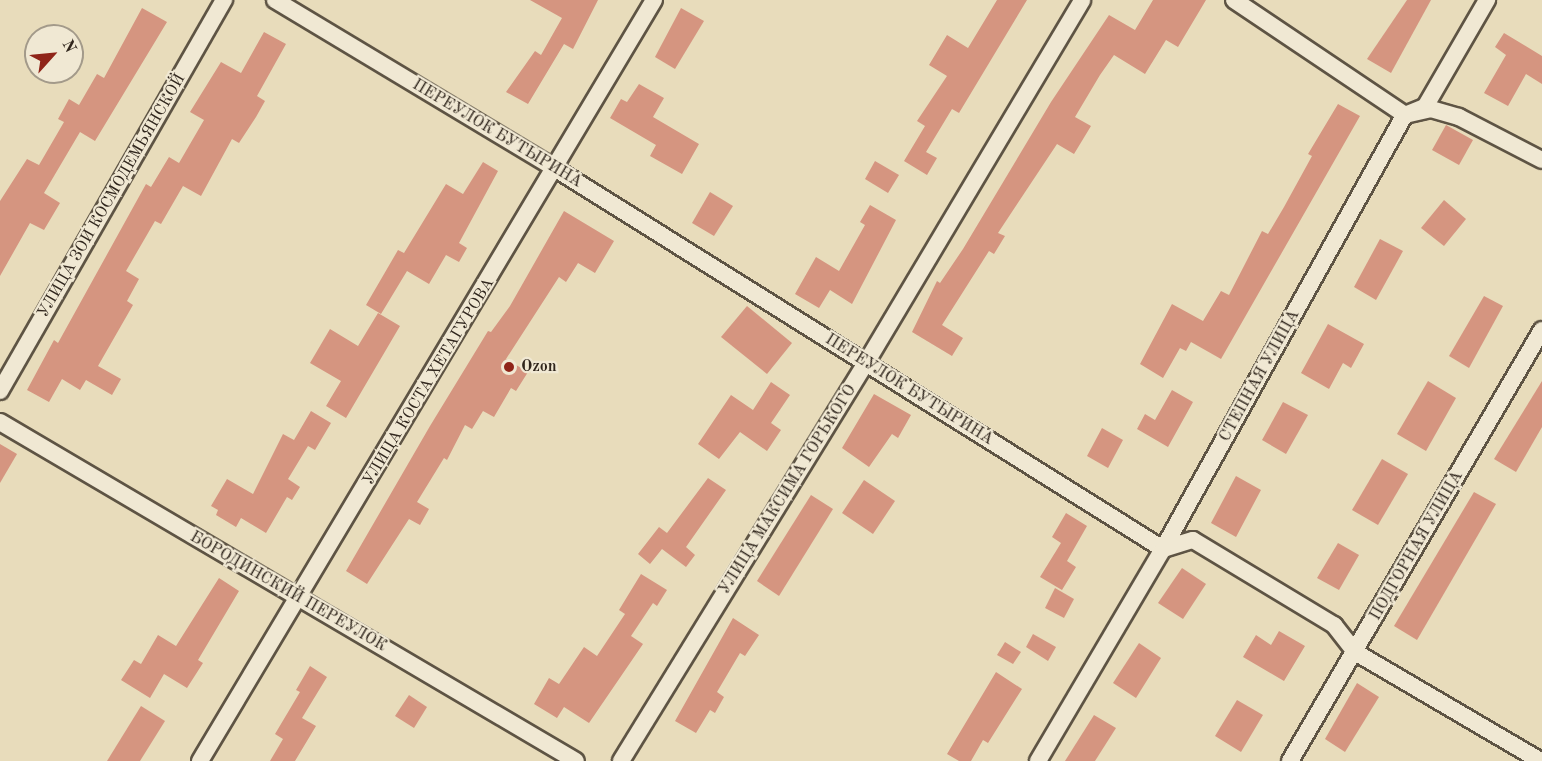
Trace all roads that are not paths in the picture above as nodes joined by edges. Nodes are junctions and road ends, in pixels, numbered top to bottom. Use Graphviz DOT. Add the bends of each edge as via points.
graph roads {
  1 [pos="224,0"];
  2 [pos="275,0"];
  3 [pos="654,0"];
  4 [pos="1082,0"];
  5 [pos="1234,0"];
  6 [pos="1487,0"];
  7 [pos="1405,115"];
  8 [pos="1542,160"];
  9 [pos="556,169"];
  10 [pos="1542,330"];
  11 [pos="866,363"];
  12 [pos="0,391"];
  13 [pos="0,422"];
  14 [pos="1163,549"];
  15 [pos="299,600"];
  16 [pos="1355,652"];
  17 [pos="200,761"];
  18 [pos="576,761"];
  19 [pos="621,761"];
  20 [pos="1038,761"];
  21 [pos="1290,761"];
  22 [pos="1541,761"];
  1 -- 12 [label="street, УЛИЦА ЗОИ КОСМОДЕМЬЯНСКОЙ"];
  2 -- 9 [label="street, ПЕРЕУЛОК БУТЫРИНА"];
  3 -- 9 [label="street, УЛИЦА КОСТА ХЕТАГУРОВА"];
  4 -- 11 [label="street, УЛИЦА МАКСИМА ГОРЬКОГО"];
  5 -- 7 [label="street"];
  6 -- 7 [label="street, СТЕПНАЯ УЛИЦА" via="1425,106"];
  7 -- 8 [label="street" via="1431,109 1459,117"];
  7 -- 14 [label="street, СТЕПНАЯ УЛИЦА"];
  9 -- 11 [label="street, ПЕРЕУЛОК БУТЫРИНА"];
  9 -- 15 [label="street, УЛИЦА КОСТА ХЕТАГУРОВА"];
  10 -- 16 [label="street, ПОДГОРНАЯ УЛИЦА"];
  11 -- 14 [label="street, ПЕРЕУЛОК БУТЫРИНА"];
  11 -- 19 [label="street, УЛИЦА МАКСИМА ГОРЬКОГО"];
  13 -- 15 [label="street, БОРОДИНСКИЙ ПЕРЕУЛОК"];
  14 -- 16 [label="street" via="1193,540 1334,625"];
  14 -- 20 [label="street, СТЕПНАЯ УЛИЦА"];
  15 -- 17 [label="street, УЛИЦА КОСТА ХЕТАГУРОВА"];
  15 -- 18 [label="street, БОРОДИНСКИЙ ПЕРЕУЛОК"];
  16 -- 21 [label="street, ПОДГОРНАЯ УЛИЦА"];
  16 -- 22 [label="street"];
}
